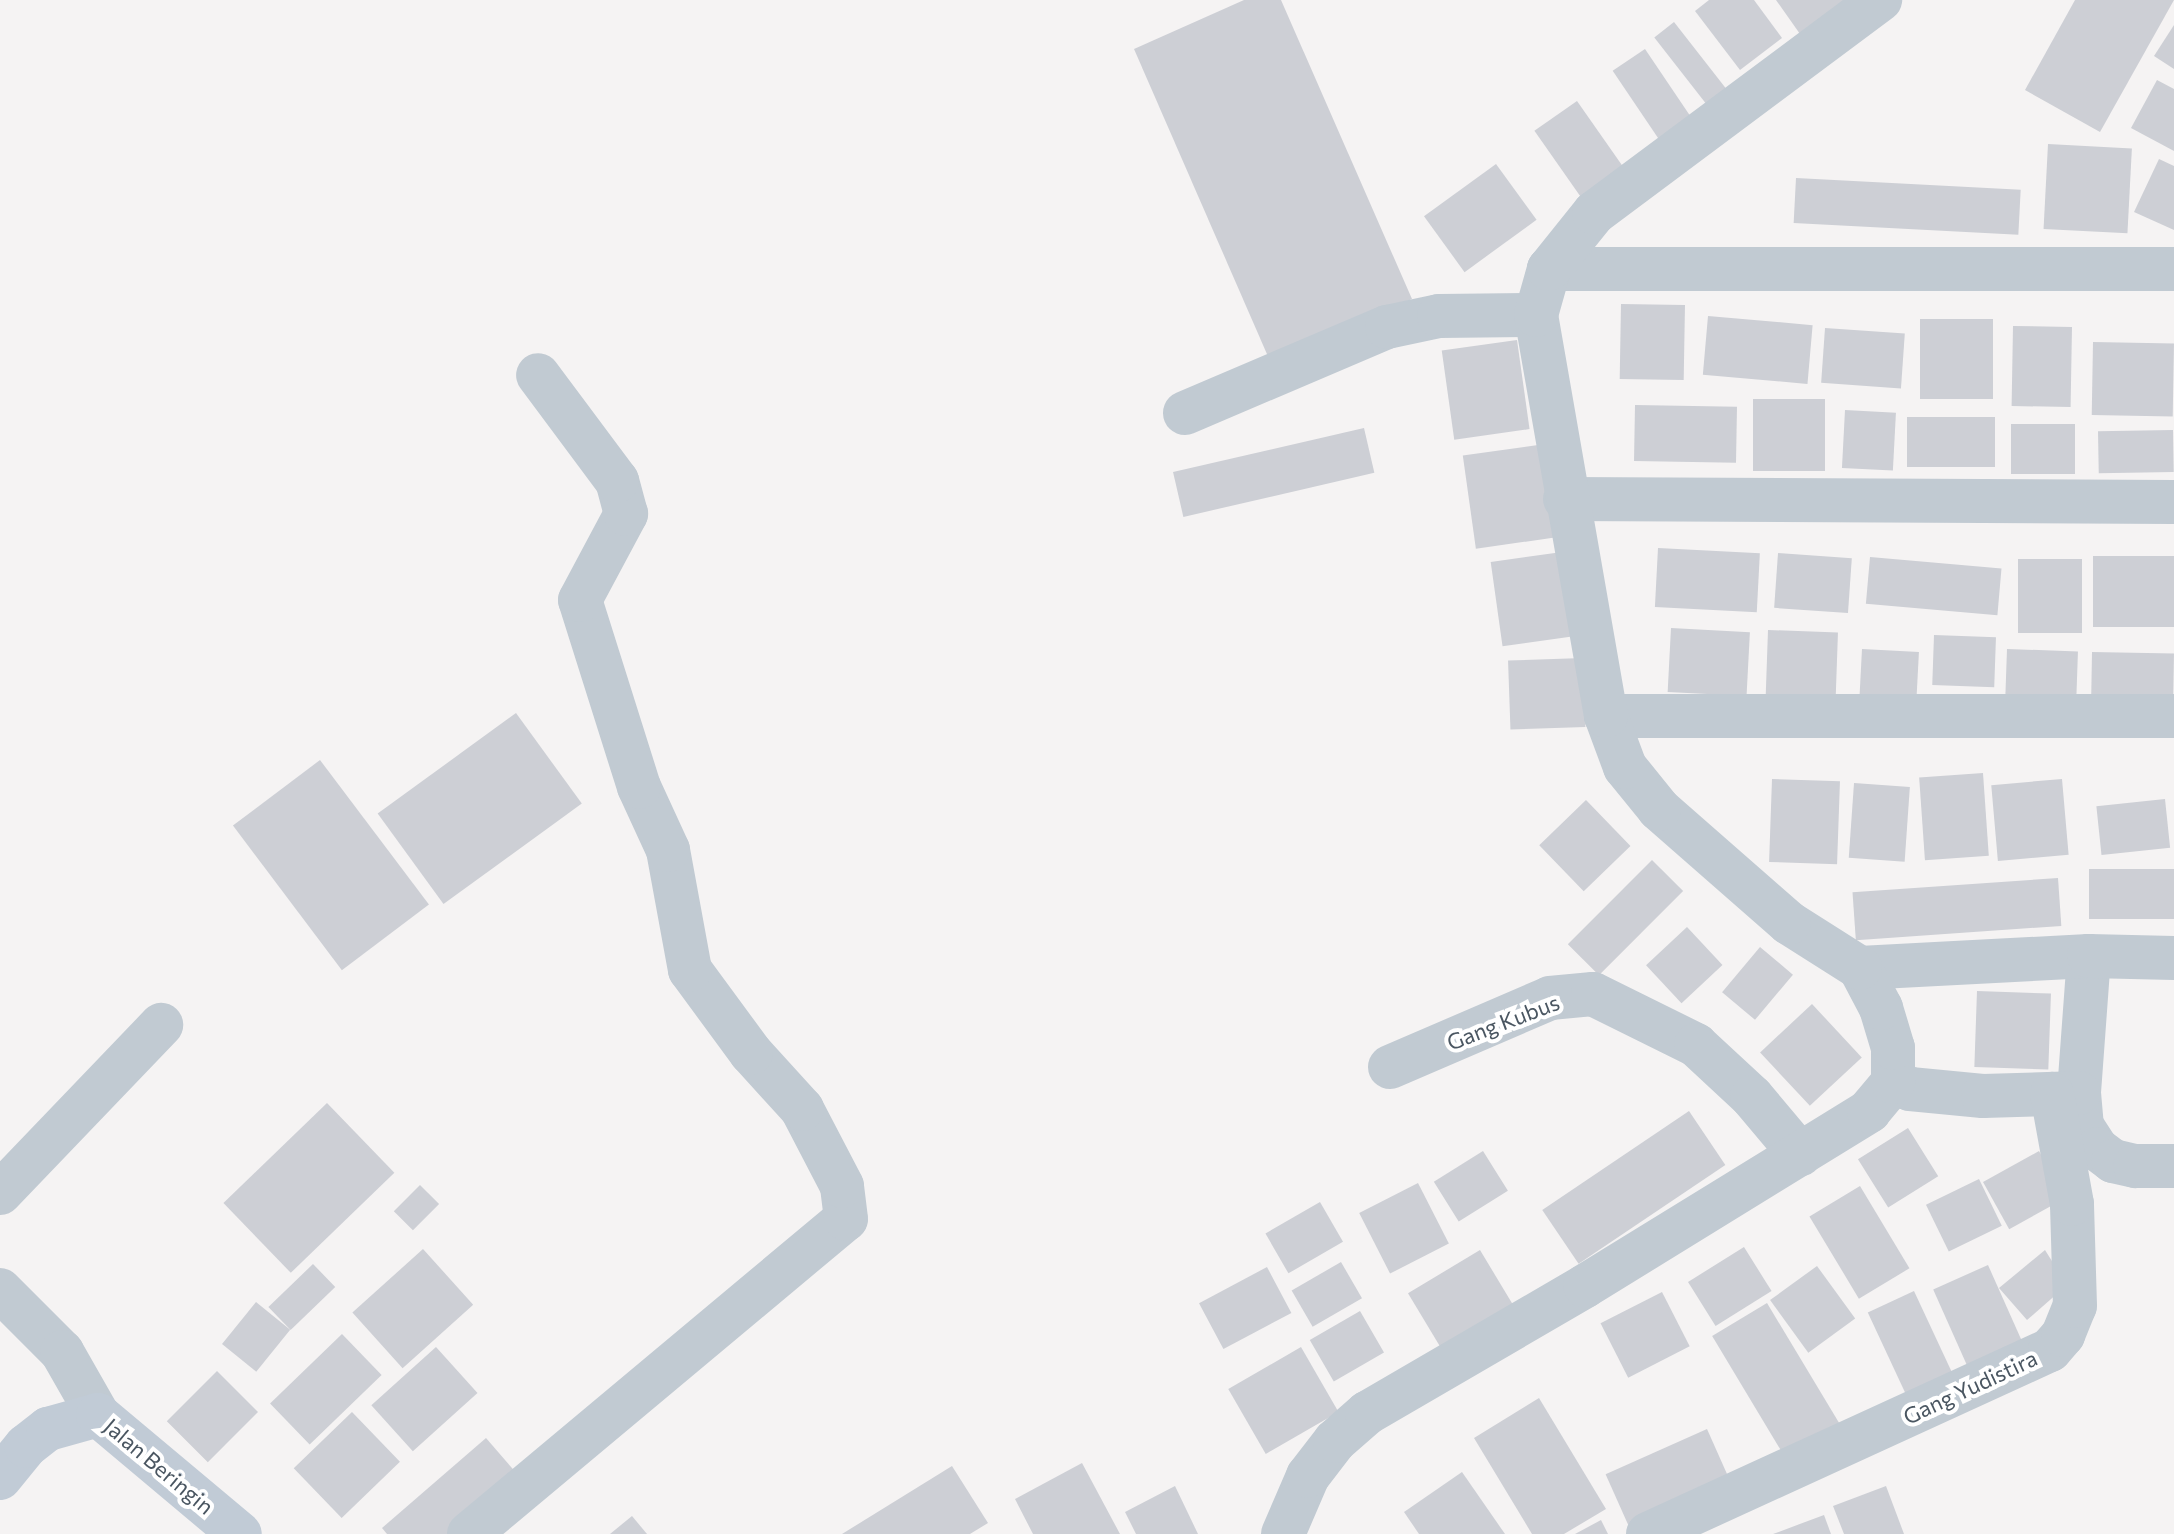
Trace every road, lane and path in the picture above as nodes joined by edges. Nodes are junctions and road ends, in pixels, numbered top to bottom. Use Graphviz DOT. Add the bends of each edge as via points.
graph roads {
  1 [pos="1880,0"];
  2 [pos="1549,269"];
  3 [pos="2174,269"];
  4 [pos="1536,315"];
  5 [pos="538,375"];
  6 [pos="1185,413"];
  7 [pos="1565,499"];
  8 [pos="2174,502"];
  9 [pos="1606,716"];
  10 [pos="2174,716"];
  11 [pos="2089,956"];
  12 [pos="2174,958"];
  13 [pos="1860,968"];
  14 [pos="161,1025"];
  15 [pos="1390,1067"];
  16 [pos="1893,1082"];
  17 [pos="2065,1094"];
  18 [pos="1800,1154"];
  19 [pos="2174,1166"];
  20 [pos="0,1193"];
  21 [pos="0,1290"];
  22 [pos="98,1415"];
  23 [pos="0,1478"];
  24 [pos="240,1534"];
  25 [pos="469,1534"];
  26 [pos="1283,1534"];
  27 [pos="1648,1534"];
  1 -- 2 [label="street" via="1594,213"];
  2 -- 3 [label="street"];
  2 -- 4 [label="street"];
  4 -- 6 [label="street" via="1439,316 1387,327"];
  4 -- 7 [label="street"];
  5 -- 25 [label="street" via="617,481 626,514 580,600 639,787 668,850 690,970 751,1053 802,1109 842,1186 846,1219"];
  7 -- 8 [label="street"];
  7 -- 9 [label="street"];
  9 -- 10 [label="street"];
  9 -- 13 [label="street" via="1625,767 1659,809 1789,923"];
  11 -- 12 [label="street"];
  11 -- 13 [label="street"];
  11 -- 17 [label="street"];
  13 -- 16 [label="street" via="1881,1008 1893,1048"];
  14 -- 20 [label="street"];
  15 -- 18 [label="street, Gang Kubus" via="1550,998 1593,994 1696,1045 1752,1097"];
  16 -- 17 [label="street" via="1910,1089 1983,1096"];
  16 -- 18 [label="street" via="1869,1111"];
  17 -- 19 [label="street" via="2097,1149 2113,1161"];
  17 -- 27 [label="street, Gang Yudistira" via="2075,1306 2050,1350"];
  18 -- 26 [label="street" via="1367,1413 1335,1441 1308,1476"];
  21 -- 22 [label="street" via="62,1352"];
  22 -- 23 [label="street, Jalan Beringin" via="48,1429"];
  22 -- 24 [label="street, Jalan Beringin"];
}
